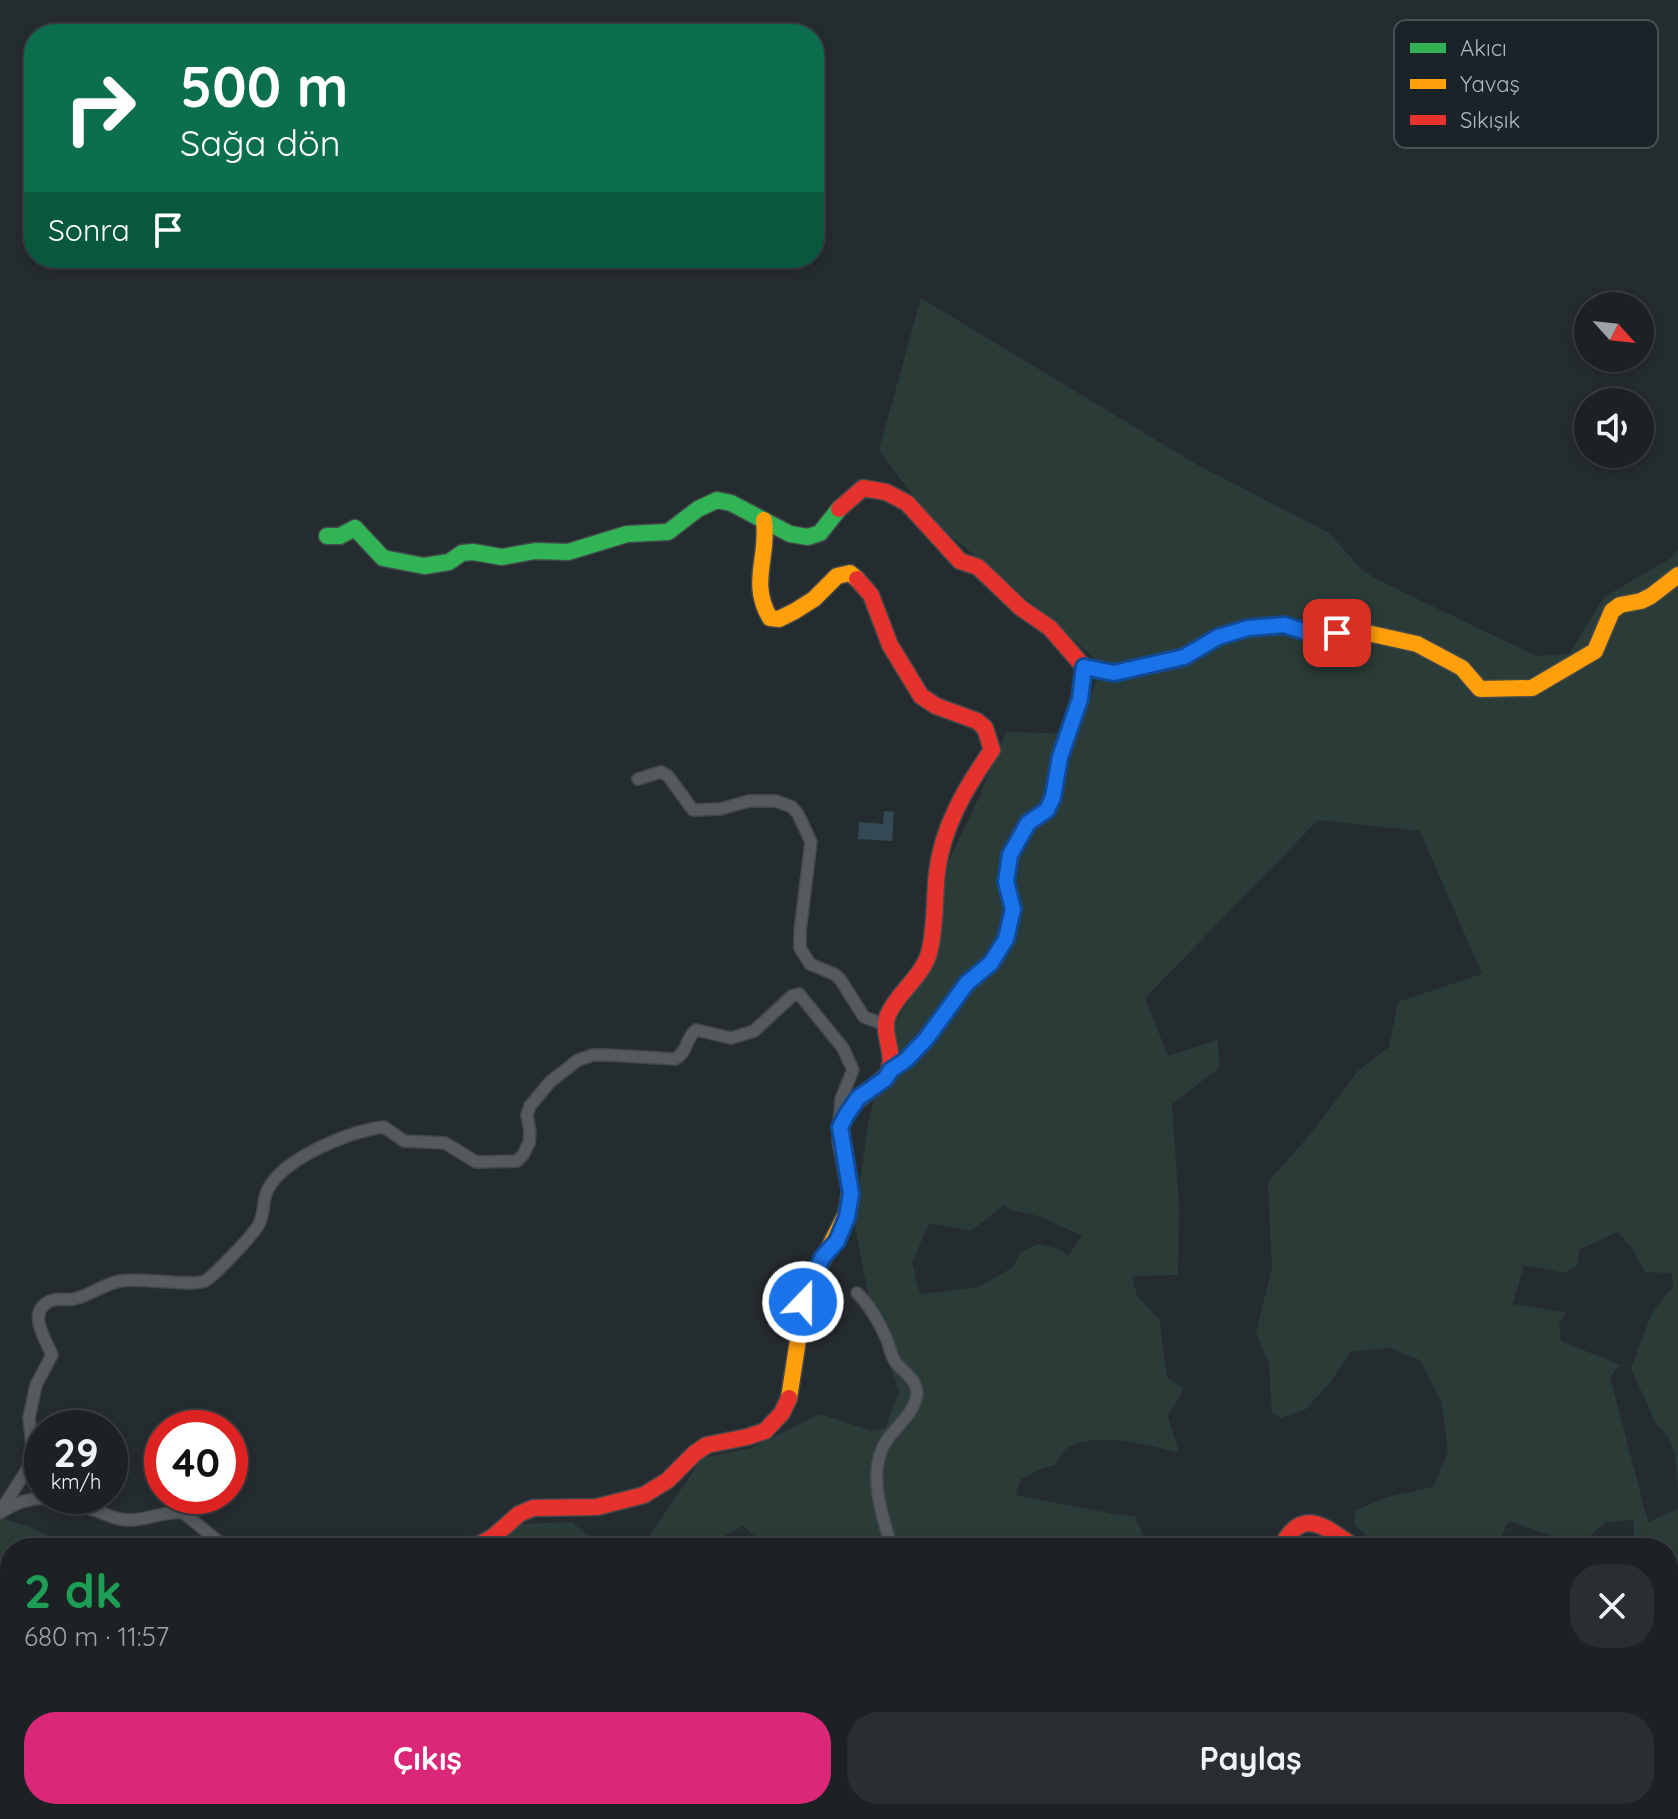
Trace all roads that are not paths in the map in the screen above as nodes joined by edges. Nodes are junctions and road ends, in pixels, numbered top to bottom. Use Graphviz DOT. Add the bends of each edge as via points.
graph roads {
  1 [pos="764,520"];
  2 [pos="327,536"];
  3 [pos="1678,575"];
  4 [pos="1084,667"];
  5 [pos="638,779"];
  6 [pos="886,1025"];
  7 [pos="891,1070"];
  8 [pos="840,1127"];
  9 [pos="857,1293"];
  10 [pos="0,1512"];
  11 [pos="214,1538"];
  12 [pos="489,1538"];
  13 [pos="889,1538"];
  14 [pos="1286,1538"];
  15 [pos="1340,1538"];
  1 -- 2 [label="street" via="717,500 668,532 627,534 568,552 502,557 462,553 449,562 424,566 383,558 355,528"];
  1 -- 4 [label="street" via="808,537 820,533 845,501 863,488 897,496 960,561 978,567 1050,628"];
  1 -- 6 [label="street" via="758,592 770,618 795,611 837,576 850,573 864,582 876,601 889,645 921,695 940,709 980,723 992,750 947,827 937,869 929,955"];
  3 -- 4 [label="street" via="1651,596 1612,611 1595,651 1532,688 1480,689 1462,668 1417,644 1378,634 1354,630 1319,636 1284,625 1248,628 1218,637 1184,657 1114,673"];
  4 -- 7 [label="street" via="1053,797 1047,810 1028,823 1010,855 1006,882 1013,909 1006,939 926,1039"];
  5 -- 6 [label="street" via="661,772 693,810 749,801 792,807 811,842 800,948 810,964 840,979 864,1017"];
  6 -- 7 [label="street"];
  7 -- 8 [label="street" via="858,1098"];
  8 -- 10 [label="street" via="838,1109 853,1070 843,1048 799,994 754,1031 731,1038 692,1032 675,1059 593,1055 578,1060 530,1106 529,1143 517,1161 476,1162 445,1143 404,1141 384,1127 317,1150 273,1181 259,1225 212,1277 199,1283 118,1281 42,1308 39,1326 52,1355 36,1385 28,1468"];
  8 -- 12 [label="street" via="851,1194 847,1217 808,1286 783,1413 746,1440 707,1445 661,1486 640,1497 589,1509 530,1508"];
  9 -- 13 [label="street" via="917,1391 880,1456 877,1478"];
  10 -- 11 [label="street" via="47,1496 132,1521 184,1513"];
  14 -- 15 [label="street" via="1291,1528 1304,1522 1317,1523"];
}
